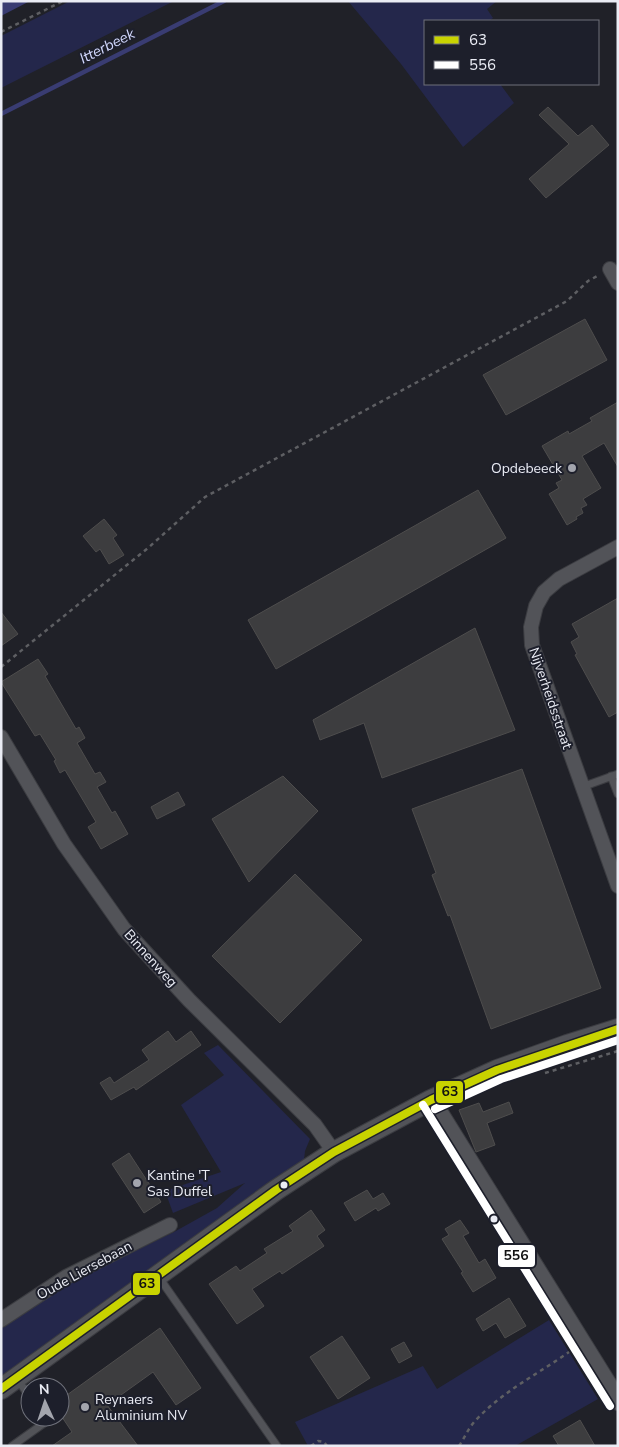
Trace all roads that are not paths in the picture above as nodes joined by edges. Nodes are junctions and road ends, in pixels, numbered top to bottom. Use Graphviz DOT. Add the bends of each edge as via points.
graph roads {
  1 [pos="610,269"];
  2 [pos="618,283"];
  3 [pos="618,546"];
  4 [pos="1,737"];
  5 [pos="615,775"];
  6 [pos="582,787"];
  7 [pos="618,794"];
  8 [pos="618,886"];
  9 [pos="618,1029"];
  10 [pos="431,1100"];
  11 [pos="334,1152"];
  12 [pos="170,1225"];
  13 [pos="158,1276"];
  14 [pos="1,1320"];
  15 [pos="9,1384"];
  16 [pos="20,1391"];
  17 [pos="618,1401"];
  18 [pos="39,1427"];
  19 [pos="12,1446"];
  20 [pos="277,1446"];
  1 -- 2 [label="street"];
  3 -- 6 [label="street, Nijverheidsstraat" via="559,579 544,592 530,626 532,645"];
  4 -- 11 [label="street, Binnenweg" via="64,844 124,929 189,1000 316,1125"];
  5 -- 6 [label="lane"];
  5 -- 7 [label="lane"];
  6 -- 8 [label="street, Nijverheidsstraat"];
  9 -- 10 [label="main road" via="497,1070"];
  10 -- 11 [label="main road"];
  10 -- 17 [label="street"];
  11 -- 13 [label="main road"];
  12 -- 14 [label="street, Oude Liersebaan" via="66,1277"];
  13 -- 15 [label="main road"];
  13 -- 20 [label="lane"];
  15 -- 16 [label="lane"];
  18 -- 19 [label="lane"];
}
